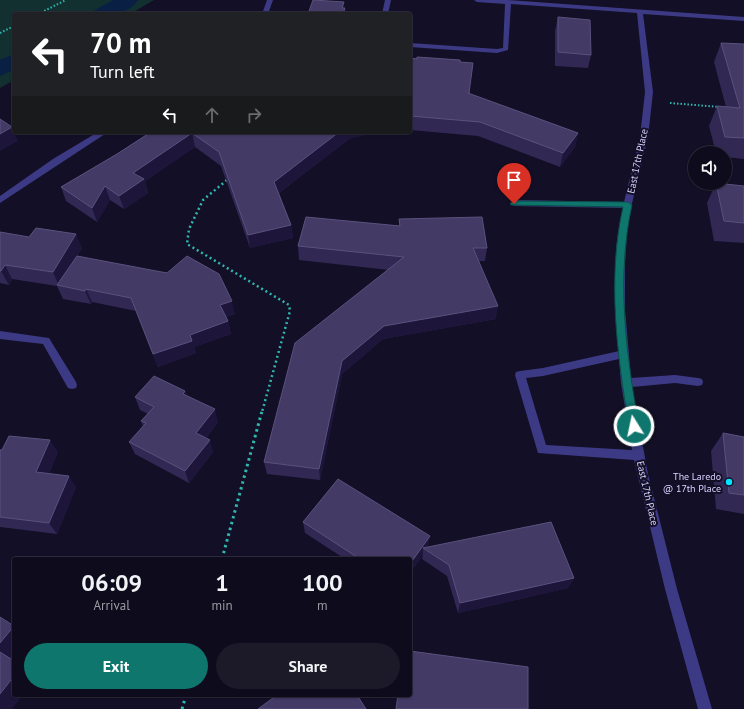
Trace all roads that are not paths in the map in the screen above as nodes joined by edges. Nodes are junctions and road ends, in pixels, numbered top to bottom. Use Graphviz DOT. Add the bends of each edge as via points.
graph roads {
  1 [pos="270,0"];
  2 [pos="388,0"];
  3 [pos="477,0"];
  4 [pos="508,2"];
  5 [pos="266,12"];
  6 [pos="385,12"];
  7 [pos="640,12"];
  8 [pos="744,19"];
  9 [pos="412,45"];
  10 [pos="101,134"];
  11 [pos="0,200"];
  12 [pos="514,204"];
  13 [pos="628,205"];
  14 [pos="0,335"];
  15 [pos="624,354"];
  16 [pos="698,382"];
  17 [pos="626,383"];
  18 [pos="72,385"];
  19 [pos="639,455"];
  20 [pos="705,709"];
  1 -- 5 [label="street"];
  2 -- 6 [label="street"];
  3 -- 4 [label="street"];
  4 -- 7 [label="street"];
  4 -- 9 [label="street" via="506,48 498,52"];
  7 -- 8 [label="street"];
  7 -- 13 [label="street, East 17th Place" via="649,92 644,137"];
  10 -- 11 [label="street"];
  12 -- 13 [label="street"];
  13 -- 15 [label="street, East 17th Place" via="620,264"];
  14 -- 18 [label="street" via="46,341"];
  15 -- 17 [label="street, East 17th Place"];
  15 -- 19 [label="street" via="520,375 542,450"];
  16 -- 17 [label="street" via="675,379"];
  17 -- 19 [label="street, East 17th Place"];
  19 -- 20 [label="street, East 17th Place" via="671,589"];
}
